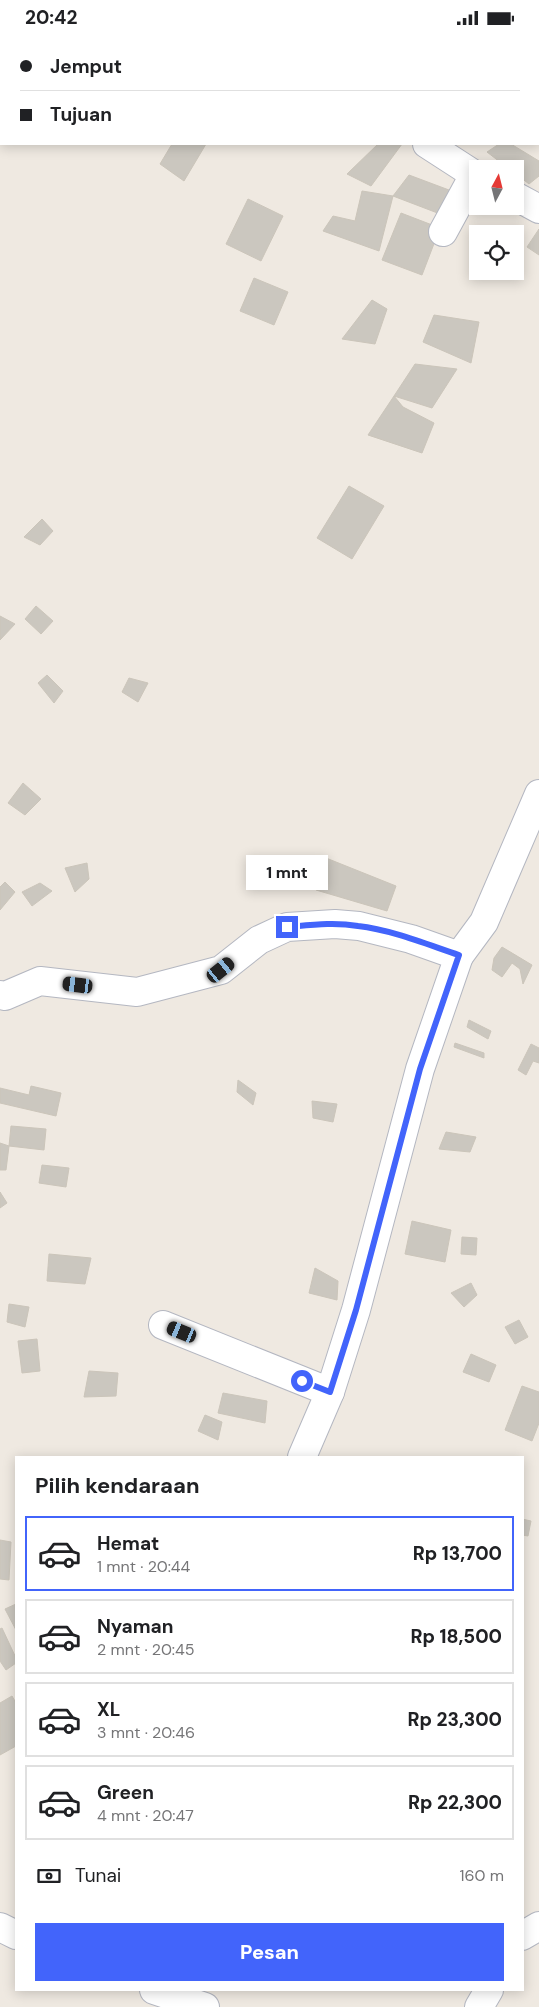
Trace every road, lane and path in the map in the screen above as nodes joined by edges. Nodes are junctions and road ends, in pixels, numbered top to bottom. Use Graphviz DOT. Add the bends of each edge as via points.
graph roads {
  1 [pos="429,145"];
  2 [pos="469,171"];
  3 [pos="469,188"];
  4 [pos="524,201"];
  5 [pos="539,209"];
  6 [pos="443,232"];
  7 [pos="539,794"];
  8 [pos="459,955"];
  9 [pos="0,995"];
  10 [pos="163,1325"];
  11 [pos="330,1392"];
  12 [pos="302,1456"];
  13 [pos="539,1926"];
  14 [pos="0,1927"];
  15 [pos="15,1934"];
  16 [pos="524,1935"];
  17 [pos="157,1991"];
  18 [pos="488,1991"];
  19 [pos="205,2007"];
  20 [pos="479,2007"];
  1 -- 2 [label="street"];
  3 -- 6 [label="street"];
  4 -- 5 [label="street"];
  7 -- 8 [label="street" via="484,922"];
  8 -- 9 [label="street" via="359,926 287,927 258,940 221,970 137,992 40,981 5,996"];
  8 -- 11 [label="street" via="420,1069 356,1310"];
  10 -- 11 [label="street"];
  11 -- 12 [label="street"];
  13 -- 16 [label="street"];
  14 -- 15 [label="street"];
  17 -- 19 [label="street"];
  18 -- 20 [label="street"];
}
